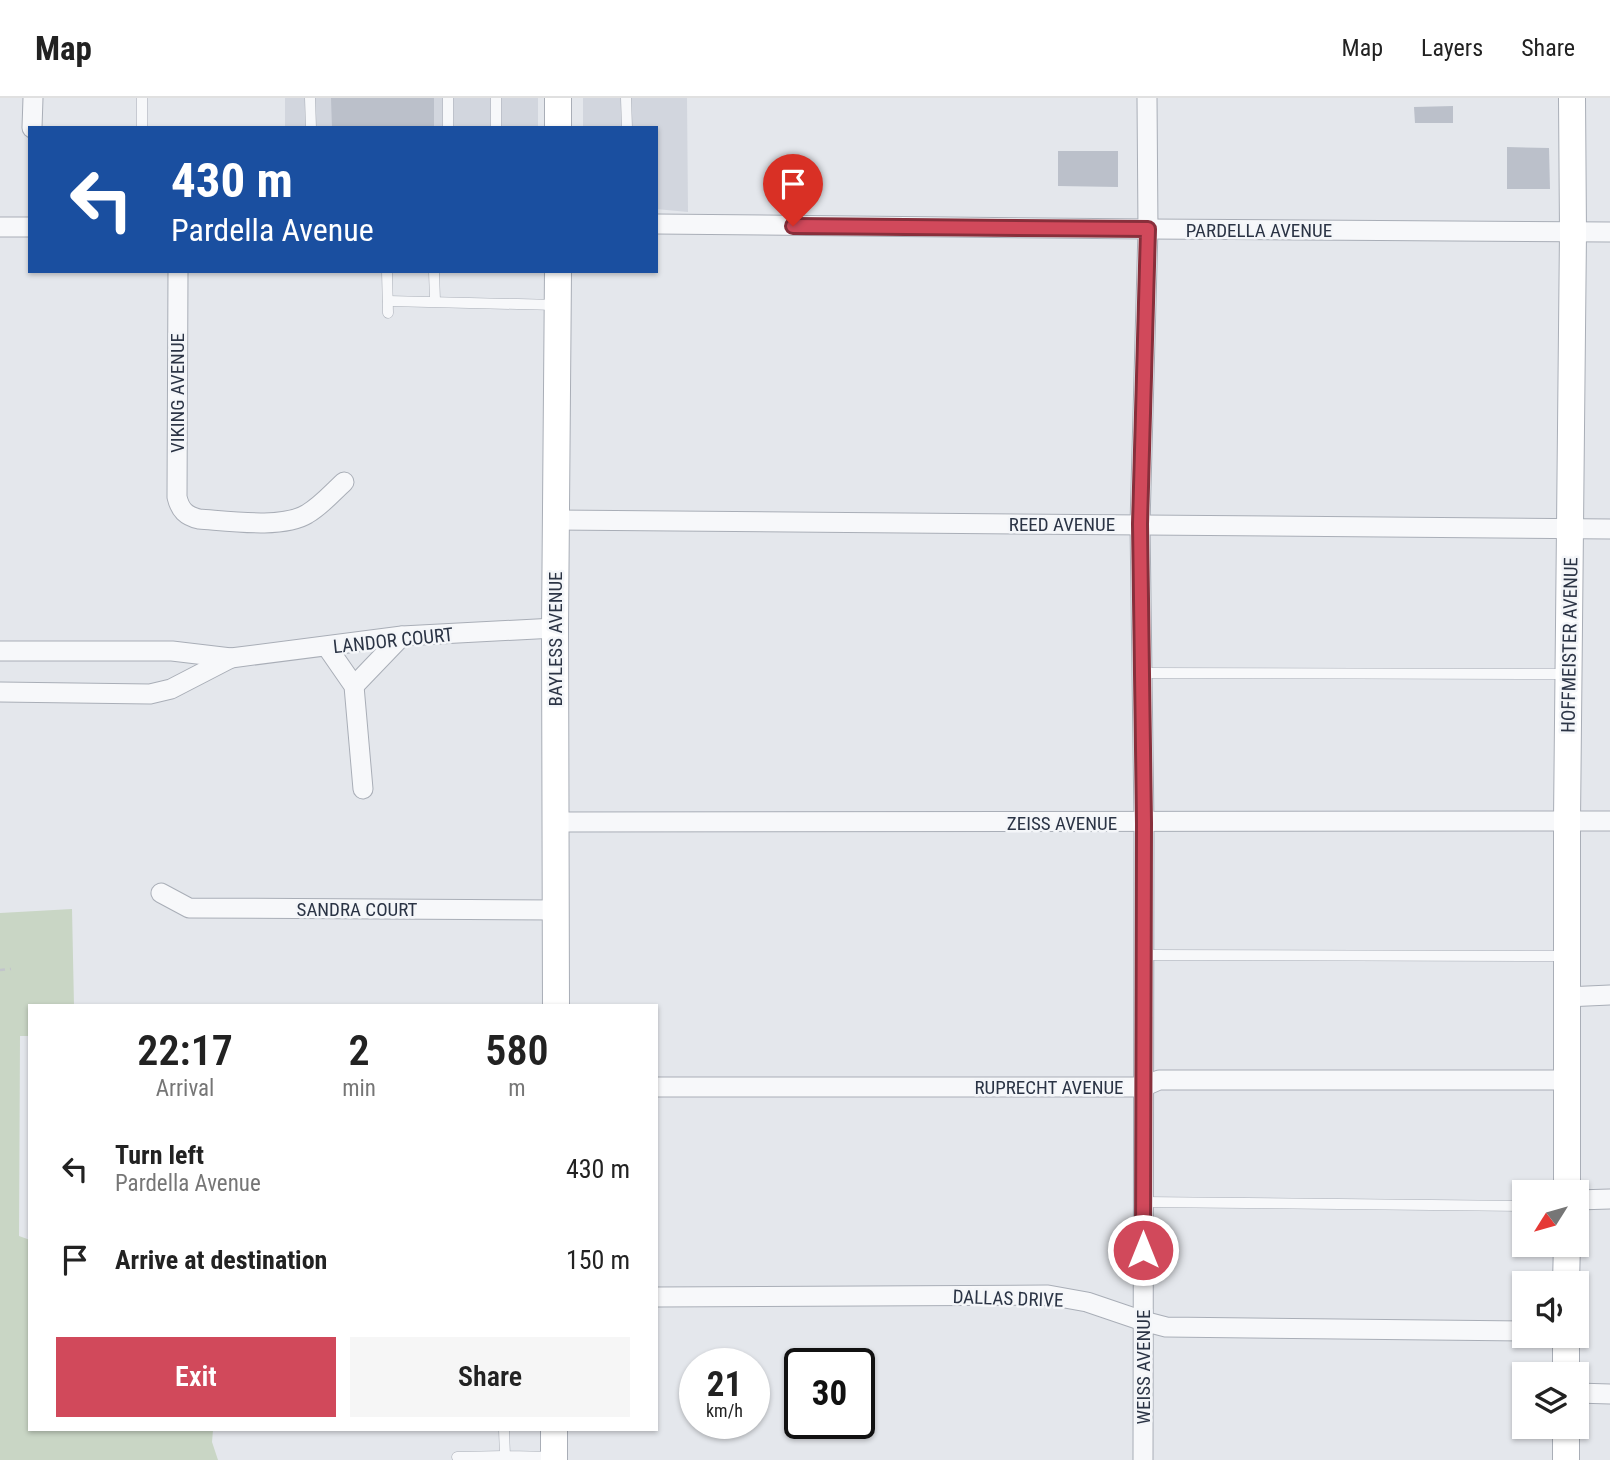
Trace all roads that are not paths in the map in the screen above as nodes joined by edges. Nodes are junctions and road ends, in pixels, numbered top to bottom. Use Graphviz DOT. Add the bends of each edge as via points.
graph roads {
  1 [pos="33,98"];
  2 [pos="142,98"];
  3 [pos="310,98"];
  4 [pos="448,98"];
  5 [pos="496,98"];
  6 [pos="558,98"];
  7 [pos="626,98"];
  8 [pos="1147,98"];
  9 [pos="1572,98"];
  10 [pos="32,126"];
  11 [pos="142,126"];
  12 [pos="311,126"];
  13 [pos="448,126"];
  14 [pos="496,126"];
  15 [pos="558,126"];
  16 [pos="627,126"];
  17 [pos="658,224"];
  18 [pos="0,227"];
  19 [pos="28,227"];
  20 [pos="1148,229"];
  21 [pos="1573,232"];
  22 [pos="1610,232"];
  23 [pos="178,273"];
  24 [pos="387,273"];
  25 [pos="435,273"];
  26 [pos="558,273"];
  27 [pos="388,300"];
  28 [pos="435,301"];
  29 [pos="558,305"];
  30 [pos="388,313"];
  31 [pos="344,482"];
  32 [pos="555,520"];
  33 [pos="1140,524"];
  34 [pos="1571,528"];
  35 [pos="1610,529"];
  36 [pos="555,628"];
  37 [pos="402,636"];
  38 [pos="327,647"];
  39 [pos="0,652"];
  40 [pos="231,658"];
  41 [pos="1141,673"];
  42 [pos="1569,674"];
  43 [pos="354,685"];
  44 [pos="0,692"];
  45 [pos="363,789"];
  46 [pos="1567,821"];
  47 [pos="1610,821"];
  48 [pos="556,822"];
  49 [pos="1144,823"];
  50 [pos="161,893"];
  51 [pos="556,910"];
  52 [pos="1144,955"];
  53 [pos="1567,956"];
  54 [pos="1610,995"];
  55 [pos="1566,997"];
  56 [pos="556,1004"];
  57 [pos="1567,1080"];
  58 [pos="658,1087"];
  59 [pos="1143,1087"];
  60 [pos="1567,1180"];
  61 [pos="1610,1199"];
  62 [pos="1589,1200"];
  63 [pos="1143,1202"];
  64 [pos="1512,1206"];
  65 [pos="658,1297"];
  66 [pos="1143,1321"];
  67 [pos="1512,1331"];
  68 [pos="1589,1393"];
  69 [pos="1610,1394"];
  70 [pos="504,1431"];
  71 [pos="554,1431"];
  72 [pos="1566,1439"];
  73 [pos="505,1456"];
  74 [pos="457,1457"];
  75 [pos="554,1459"];
  76 [pos="1143,1460"];
  77 [pos="1566,1460"];
  1 -- 10 [label="street"];
  2 -- 11 [label="lane"];
  3 -- 12 [label="lane"];
  4 -- 13 [label="lane"];
  5 -- 14 [label="lane"];
  6 -- 15 [label="street"];
  7 -- 16 [label="lane"];
  8 -- 20 [label="street, WEISS AVENUE"];
  9 -- 21 [label="street, HOFFMEISTER AVENUE"];
  17 -- 20 [label="street, PARDELLA AVENUE"];
  18 -- 19 [label="street"];
  20 -- 21 [label="street, PARDELLA AVENUE"];
  20 -- 33 [label="street, WEISS AVENUE"];
  21 -- 22 [label="street, PARDELLA AVENUE"];
  21 -- 34 [label="street, HOFFMEISTER AVENUE"];
  23 -- 31 [label="street, VIKING AVENUE" via="177,497 184,513 199,519 282,523 305,516"];
  24 -- 27 [label="lane"];
  25 -- 28 [label="lane"];
  26 -- 29 [label="street, BAYLESS AVENUE"];
  27 -- 28 [label="lane"];
  27 -- 30 [label="lane"];
  28 -- 29 [label="lane"];
  29 -- 32 [label="street, BAYLESS AVENUE"];
  32 -- 33 [label="street, REED AVENUE"];
  32 -- 36 [label="street, BAYLESS AVENUE"];
  33 -- 34 [label="street, REED AVENUE"];
  33 -- 41 [label="street, WEISS AVENUE"];
  34 -- 35 [label="street, REED AVENUE"];
  34 -- 42 [label="street, HOFFMEISTER AVENUE"];
  36 -- 37 [label="street, LANDOR COURT"];
  36 -- 48 [label="street, BAYLESS AVENUE"];
  37 -- 38 [label="street, LANDOR COURT"];
  37 -- 43 [label="street"];
  38 -- 40 [label="street, LANDOR COURT"];
  38 -- 43 [label="street"];
  39 -- 40 [label="street, LANDOR COURT" via="172,651"];
  40 -- 44 [label="street, LANDOR COURT" via="150,694"];
  41 -- 42 [label="lane"];
  41 -- 49 [label="street, WEISS AVENUE"];
  42 -- 46 [label="street, HOFFMEISTER AVENUE"];
  43 -- 45 [label="street"];
  46 -- 47 [label="street, ZEISS AVENUE"];
  46 -- 49 [label="street, ZEISS AVENUE"];
  46 -- 53 [label="street, HOFFMEISTER AVENUE"];
  48 -- 49 [label="street, ZEISS AVENUE"];
  48 -- 51 [label="street, BAYLESS AVENUE"];
  49 -- 52 [label="street, WEISS AVENUE"];
  50 -- 51 [label="street, SANDRA COURT" via="189,908"];
  51 -- 56 [label="street, BAYLESS AVENUE"];
  52 -- 53 [label="lane"];
  52 -- 59 [label="street, WEISS AVENUE"];
  53 -- 55 [label="street, HOFFMEISTER AVENUE"];
  54 -- 55 [label="street"];
  55 -- 57 [label="street, HOFFMEISTER AVENUE"];
  57 -- 59 [label="street, RUPRECHT AVENUE" via="1159,1080"];
  57 -- 60 [label="street, HOFFMEISTER AVENUE"];
  58 -- 59 [label="street, RUPRECHT AVENUE"];
  59 -- 63 [label="street, WEISS AVENUE"];
  61 -- 62 [label="street"];
  63 -- 64 [label="lane"];
  63 -- 66 [label="street, WEISS AVENUE"];
  65 -- 66 [label="street, DALLAS DRIVE" via="1048,1295 1087,1302"];
  66 -- 67 [label="street, DALLAS DRIVE" via="1166,1326"];
  66 -- 76 [label="street, WEISS AVENUE"];
  68 -- 69 [label="street"];
  70 -- 73 [label="lane"];
  71 -- 75 [label="street"];
  72 -- 77 [label="street"];
  73 -- 74 [label="lane"];
  73 -- 75 [label="lane"];
}
